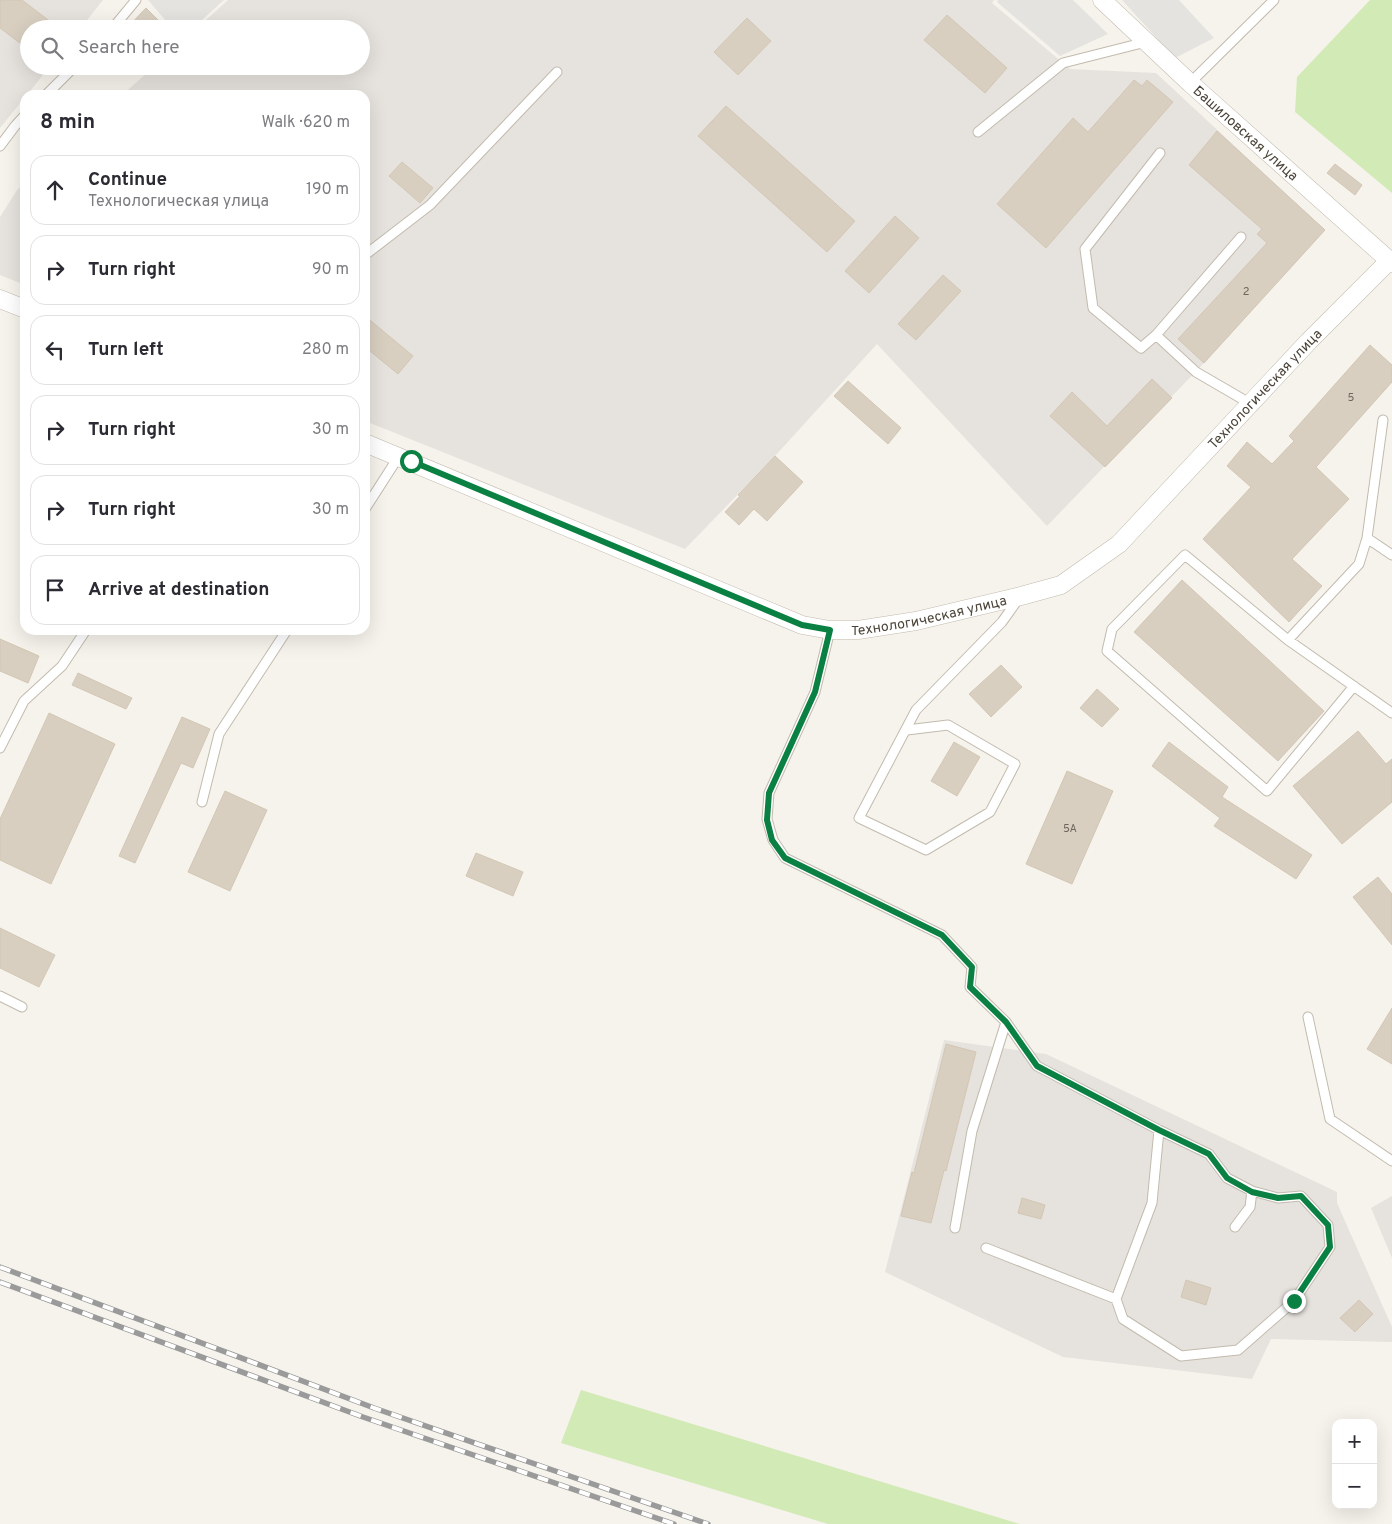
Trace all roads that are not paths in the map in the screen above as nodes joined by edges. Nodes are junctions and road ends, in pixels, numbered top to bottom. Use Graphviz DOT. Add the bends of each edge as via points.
graph roads {
  1 [pos="136,0"];
  2 [pos="1102,0"];
  3 [pos="1274,0"];
  4 [pos="119,20"];
  5 [pos="1146,42"];
  6 [pos="557,72"];
  7 [pos="66,75"];
  8 [pos="1190,83"];
  9 [pos="51,90"];
  10 [pos="20,120"];
  11 [pos="978,132"];
  12 [pos="0,146"];
  13 [pos="1160,152"];
  14 [pos="1241,237"];
  15 [pos="370,251"];
  16 [pos="1391,260"];
  17 [pos="0,300"];
  18 [pos="20,307"];
  19 [pos="1156,334"];
  20 [pos="1252,404"];
  21 [pos="1383,420"];
  22 [pos="370,445"];
  23 [pos="399,456"];
  24 [pos="370,501"];
  25 [pos="1366,538"];
  26 [pos="1392,555"];
  27 [pos="1021,596"];
  28 [pos="830,630"];
  29 [pos="83,635"];
  30 [pos="284,635"];
  31 [pos="1288,640"];
  32 [pos="1354,686"];
  33 [pos="1392,713"];
  34 [pos="907,730"];
  35 [pos="0,748"];
  36 [pos="202,802"];
  37 [pos="0,996"];
  38 [pos="22,1006"];
  39 [pos="1308,1017"];
  40 [pos="1006,1022"];
  41 [pos="1159,1130"];
  42 [pos="1392,1161"];
  43 [pos="1252,1192"];
  44 [pos="1235,1227"];
  45 [pos="955,1228"];
  46 [pos="986,1248"];
  47 [pos="1116,1299"];
  1 -- 4 [label="lane"];
  2 -- 5 [label="street, Башиловская улица"];
  3 -- 8 [label="lane"];
  5 -- 8 [label="street, Башиловская улица"];
  5 -- 11 [label="lane" via="1063,63"];
  6 -- 15 [label="lane" via="430,205"];
  7 -- 9 [label="lane"];
  8 -- 16 [label="street, Башиловская улица"];
  10 -- 12 [label="lane"];
  13 -- 19 [label="lane" via="1085,249 1093,308 1141,348"];
  14 -- 19 [label="lane"];
  16 -- 20 [label="street, Технологическая улица" via="1309,341"];
  17 -- 18 [label="street"];
  19 -- 20 [label="lane" via="1196,372"];
  20 -- 27 [label="street, Технологическая улица" via="1119,544 1061,584"];
  21 -- 25 [label="lane"];
  22 -- 23 [label="street, Технологическая улица"];
  23 -- 24 [label="lane"];
  23 -- 28 [label="street, Технологическая улица" via="802,625"];
  25 -- 26 [label="lane"];
  25 -- 31 [label="lane" via="1359,564"];
  27 -- 28 [label="street, Технологическая улица" via="916,620 858,630"];
  27 -- 34 [label="lane" via="1002,622 916,710"];
  28 -- 40 [label="lane" via="815,692 769,793 767,820 772,840 785,858 942,935 972,967 970,987"];
  29 -- 35 [label="lane" via="62,666 24,701"];
  30 -- 36 [label="lane" via="219,734"];
  31 -- 32 [label="lane"];
  31 -- 32 [label="lane" via="1185,556 1112,629 1107,651 1267,791"];
  32 -- 33 [label="lane"];
  34 -- 34 [label="lane" via="860,818 926,850 990,812 1015,764 948,725"];
  37 -- 38 [label="lane"];
  39 -- 42 [label="lane" via="1330,1119"];
  40 -- 41 [label="lane" via="1037,1066"];
  40 -- 45 [label="lane" via="972,1131"];
  41 -- 43 [label="lane" via="1209,1154 1227,1178"];
  41 -- 47 [label="lane" via="1152,1203"];
  43 -- 44 [label="lane" via="1250,1207"];
  43 -- 47 [label="lane" via="1278,1198 1301,1196 1328,1225 1330,1247 1294,1301 1238,1350 1181,1356 1124,1319"];
  46 -- 47 [label="lane"];
}
